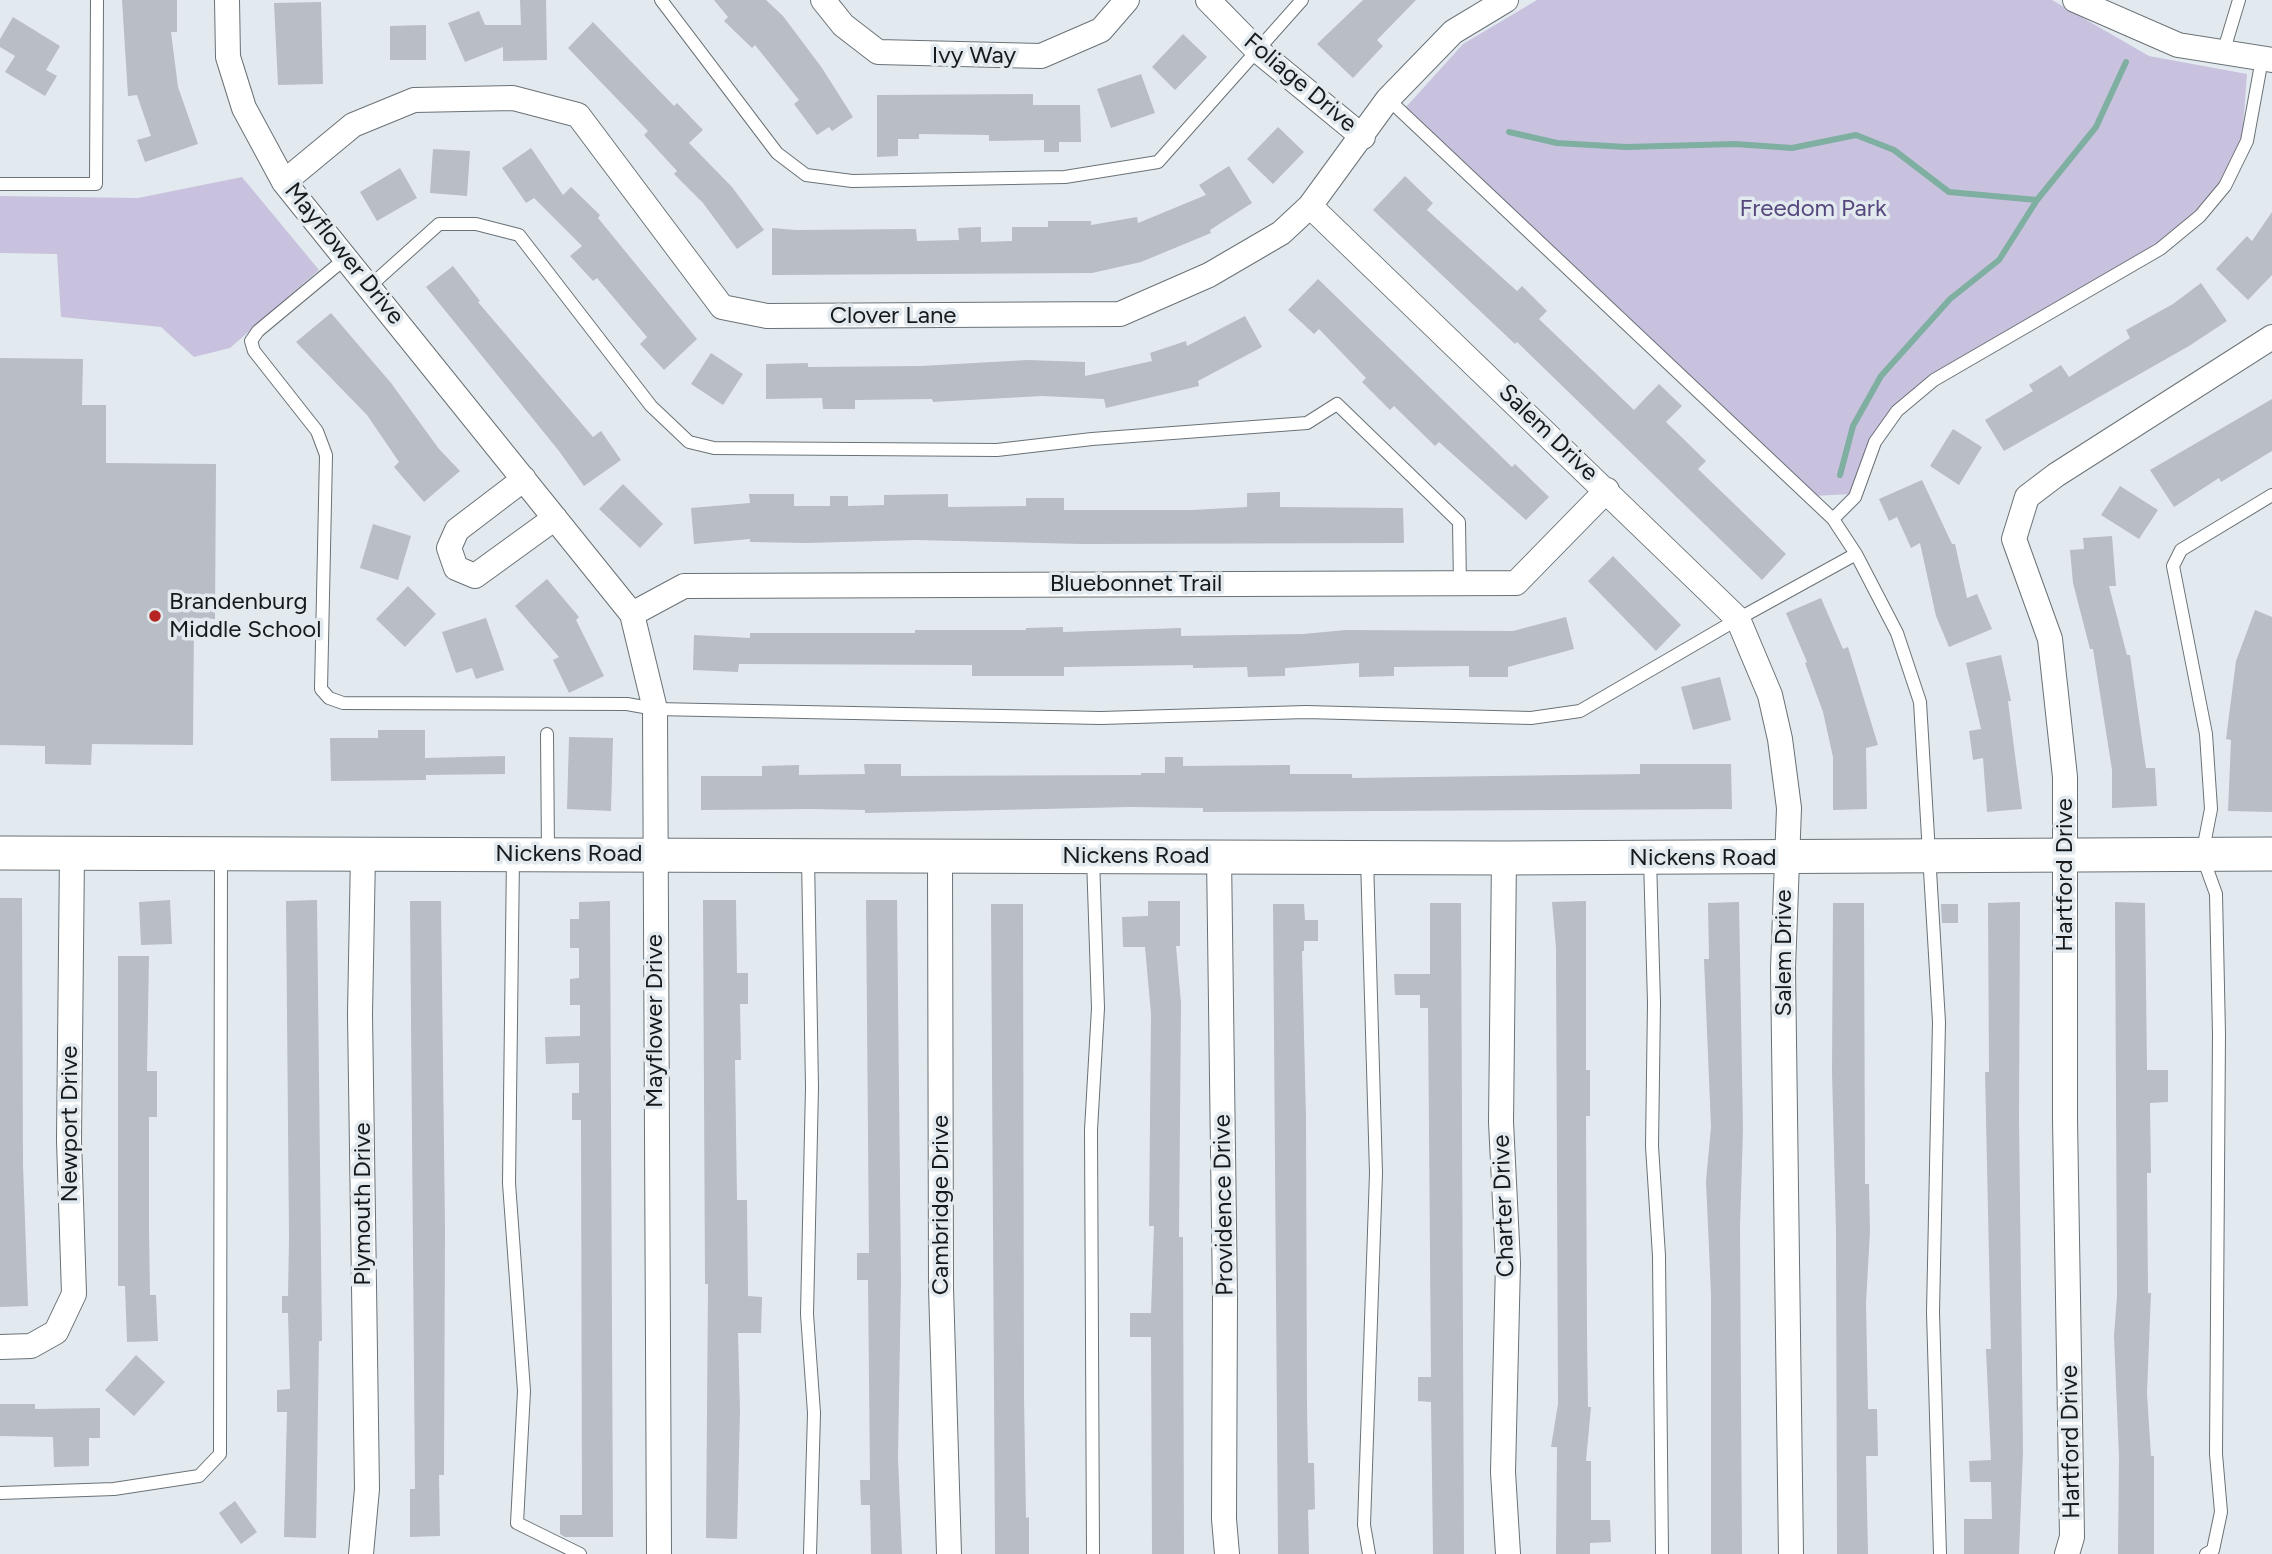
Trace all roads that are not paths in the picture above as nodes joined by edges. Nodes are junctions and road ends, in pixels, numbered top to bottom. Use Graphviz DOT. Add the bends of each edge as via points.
graph roads {
  1 [pos="97,0"];
  2 [pos="227,0"];
  3 [pos="661,0"];
  4 [pos="823,0"];
  5 [pos="1127,0"];
  6 [pos="1208,0"];
  7 [pos="1302,0"];
  8 [pos="1506,0"];
  9 [pos="2239,0"];
  10 [pos="2077,1"];
  11 [pos="1258,50"];
  12 [pos="2223,53"];
  13 [pos="2267,60"];
  14 [pos="1388,99"];
  15 [pos="1363,137"];
  16 [pos="284,182"];
  17 [pos="0,184"];
  18 [pos="1310,206"];
  19 [pos="346,257"];
  20 [pos="370,286"];
  21 [pos="2272,338"];
  22 [pos="524,479"];
  23 [pos="1607,490"];
  24 [pos="2272,495"];
  25 [pos="555,518"];
  26 [pos="1833,519"];
  27 [pos="1856,554"];
  28 [pos="1460,585"];
  29 [pos="632,614"];
  30 [pos="1738,619"];
  31 [pos="655,709"];
  32 [pos="547,734"];
  33 [pos="0,853"];
  34 [pos="72,853"];
  35 [pos="221,853"];
  36 [pos="363,854"];
  37 [pos="513,854"];
  38 [pos="548,854"];
  39 [pos="656,854"];
  40 [pos="808,854"];
  41 [pos="2272,854"];
  42 [pos="940,855"];
  43 [pos="1093,855"];
  44 [pos="2202,855"];
  45 [pos="1219,856"];
  46 [pos="1367,857"];
  47 [pos="1931,857"];
  48 [pos="2065,857"];
  49 [pos="1504,858"];
  50 [pos="1650,858"];
  51 [pos="1785,858"];
  52 [pos="0,1347"];
  53 [pos="0,1493"];
  54 [pos="361,1554"];
  55 [pos="580,1554"];
  56 [pos="659,1554"];
  57 [pos="810,1554"];
  58 [pos="949,1554"];
  59 [pos="1093,1554"];
  60 [pos="1227,1554"];
  61 [pos="1368,1554"];
  62 [pos="1508,1554"];
  63 [pos="1662,1554"];
  64 [pos="1791,1554"];
  65 [pos="1940,1554"];
  66 [pos="2067,1554"];
  67 [pos="2206,1554"];
  1 -- 17 [label="lane" via="96,184"];
  2 -- 16 [label="street, Mayflower Drive" via="228,57 240,95"];
  3 -- 11 [label="lane" via="777,153 806,175 852,181 1065,177 1158,162"];
  4 -- 5 [label="street, Ivy Way" via="843,25 878,52 1041,56 1101,30"];
  6 -- 11 [label="street, Foliage Drive"];
  7 -- 11 [label="lane"];
  8 -- 14 [label="street, Clover Lane" via="1453,32"];
  9 -- 12 [label="lane"];
  10 -- 12 [label="street" via="2178,45"];
  11 -- 15 [label="street, Foliage Drive"];
  12 -- 13 [label="street"];
  13 -- 26 [label="lane" via="2247,141 2225,186 2200,216 2160,249 1934,380 1897,411 1875,442 1855,498"];
  14 -- 15 [label="street, Clover Lane"];
  14 -- 26 [label="lane"];
  15 -- 18 [label="street, Clover Lane"];
  16 -- 18 [label="street, Clover Lane" via="353,125 414,100 513,98 578,115 722,307 767,316 1121,314 1221,268 1281,233"];
  16 -- 19 [label="street, Mayflower Drive"];
  18 -- 23 [label="street, Salem Drive"];
  19 -- 20 [label="street, Mayflower Drive"];
  19 -- 31 [label="lane" via="251,341 317,431 326,456 321,689 343,704 627,704"];
  20 -- 22 [label="street, Mayflower Drive"];
  20 -- 28 [label="lane" via="439,224 476,224 519,235 652,406 689,442 714,448 997,450 1307,423 1337,404 1459,522"];
  21 -- 48 [label="street, Hartford Drive" via="2026,497 2014,539 2050,639 2065,776"];
  22 -- 25 [label="street, Mayflower Drive"];
  22 -- 25 [label="street" via="457,530 449,548 456,569 475,576"];
  23 -- 28 [label="street, Bluebonnet Trail" via="1516,583"];
  23 -- 30 [label="street, Salem Drive"];
  24 -- 44 [label="lane" via="2181,550 2173,566 2206,734 2211,809"];
  25 -- 29 [label="street, Mayflower Drive"];
  26 -- 27 [label="lane"];
  27 -- 30 [label="lane"];
  27 -- 47 [label="lane" via="1897,634 1920,702"];
  28 -- 29 [label="street, Bluebonnet Trail" via="684,586"];
  29 -- 31 [label="street, Mayflower Drive"];
  30 -- 31 [label="lane" via="1580,711 1531,718 1306,712 1101,718"];
  30 -- 51 [label="street, Salem Drive" via="1770,695 1780,739 1789,808"];
  31 -- 39 [label="street, Mayflower Drive"];
  32 -- 38 [label="lane"];
  33 -- 34 [label="street, Nickens Road"];
  34 -- 35 [label="street, Nickens Road"];
  34 -- 52 [label="street, Newport Drive" via="69,1140 74,1294 56,1332 31,1346"];
  35 -- 36 [label="street, Nickens Road"];
  35 -- 53 [label="lane" via="220,1454 200,1476 114,1489"];
  36 -- 37 [label="street, Nickens Road"];
  36 -- 54 [label="street, Plymouth Drive" via="360,1014 367,1489"];
  37 -- 38 [label="street, Nickens Road"];
  37 -- 55 [label="lane" via="509,1183 524,1391 517,1523"];
  38 -- 39 [label="street, Nickens Road"];
  39 -- 40 [label="street, Nickens Road"];
  39 -- 56 [label="street, Mayflower Drive"];
  40 -- 42 [label="street, Nickens Road"];
  40 -- 57 [label="lane" via="811,1087 807,1314 814,1413"];
  41 -- 44 [label="street, Nickens Road"];
  42 -- 43 [label="street, Nickens Road"];
  42 -- 58 [label="street, Cambridge Drive" via="941,1288"];
  43 -- 45 [label="street, Nickens Road"];
  43 -- 59 [label="lane" via="1098,1008 1091,1130"];
  44 -- 48 [label="street, Nickens Road"];
  44 -- 67 [label="lane" via="2216,894 2219,1034 2216,1454 2221,1512 2213,1550"];
  45 -- 46 [label="street, Nickens Road"];
  45 -- 60 [label="street, Providence Drive"];
  46 -- 49 [label="street, Nickens Road"];
  46 -- 61 [label="lane" via="1376,1174 1364,1525"];
  47 -- 48 [label="street, Nickens Road"];
  47 -- 51 [label="street, Nickens Road"];
  47 -- 65 [label="lane" via="1939,1022 1933,1312"];
  48 -- 66 [label="street, Hartford Drive" via="2072,1538"];
  49 -- 50 [label="street, Nickens Road"];
  49 -- 62 [label="street, Charter Drive" via="1501,1122 1508,1263 1503,1472"];
  50 -- 51 [label="street, Nickens Road"];
  50 -- 63 [label="lane"];
  51 -- 64 [label="street, Salem Drive"];
}
